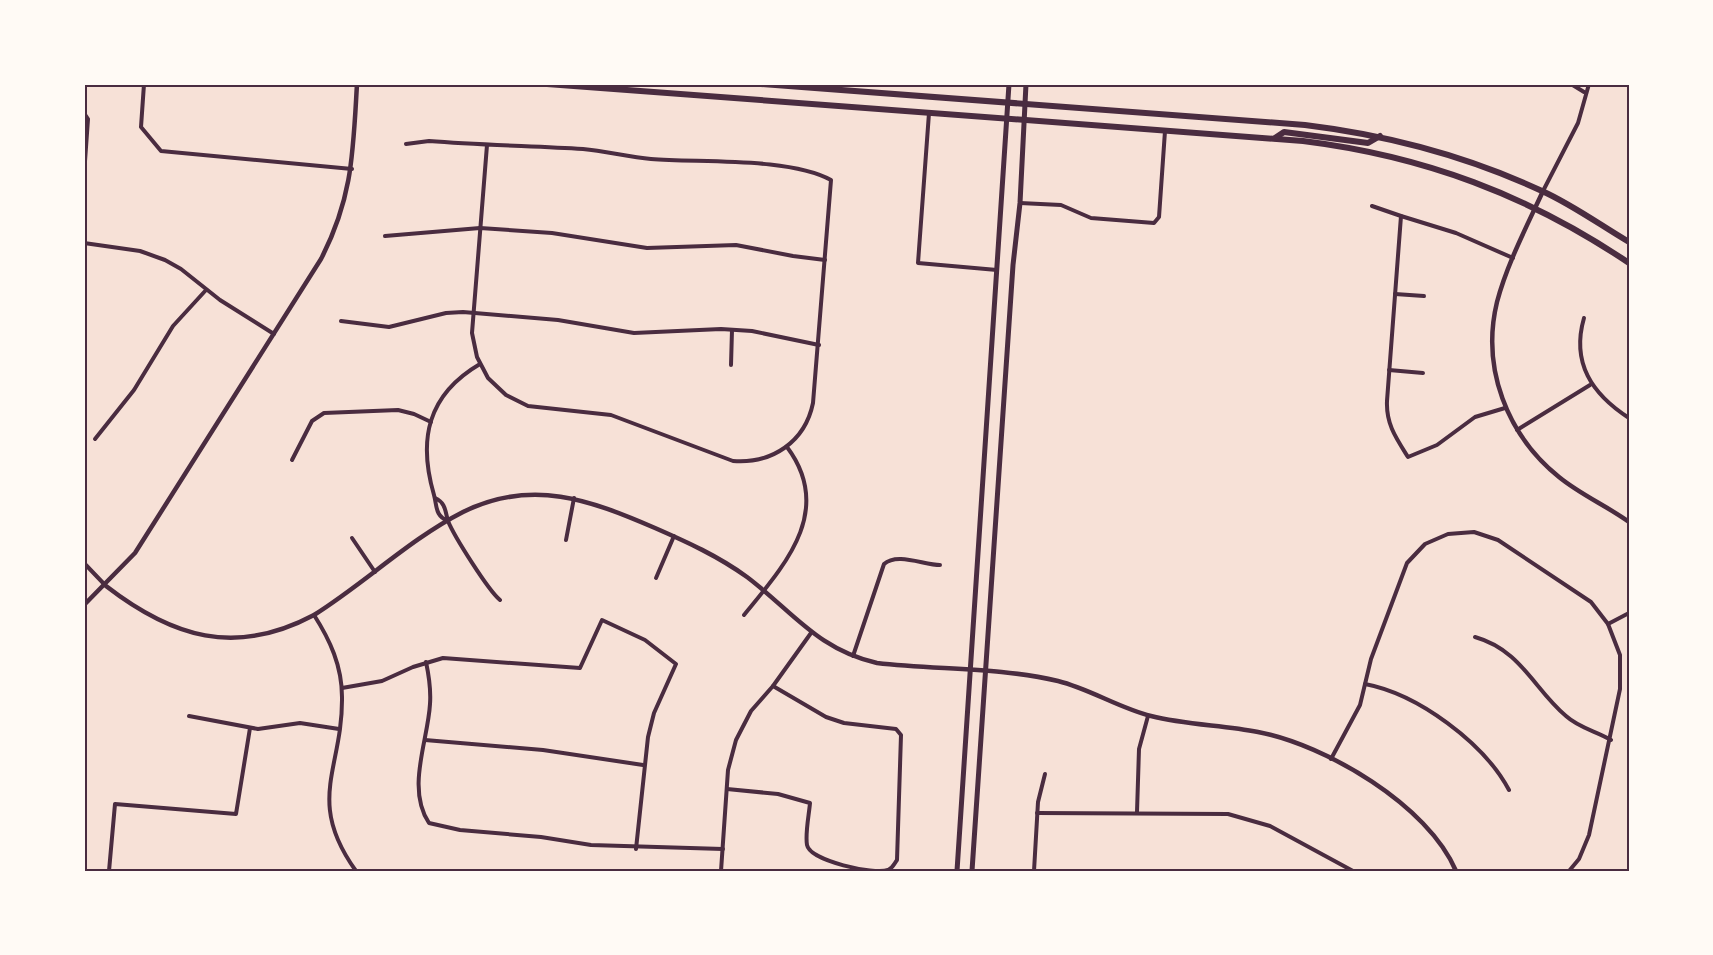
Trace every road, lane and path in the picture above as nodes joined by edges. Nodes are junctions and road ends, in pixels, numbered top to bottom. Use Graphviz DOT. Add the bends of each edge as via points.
graph roads {
  1 [pos="144,84"];
  2 [pos="357,84"];
  3 [pos="547,84"];
  4 [pos="761,84"];
  5 [pos="1009,84"];
  6 [pos="1026,84"];
  7 [pos="1571,84"];
  8 [pos="1588,84"];
  9 [pos="1584,92"];
  10 [pos="1006,102"];
  11 [pos="1024,104"];
  12 [pos="84,113"];
  13 [pos="929,113"];
  14 [pos="1005,119"];
  15 [pos="1023,121"];
  16 [pos="1165,130"];
  17 [pos="1380,136"];
  18 [pos="1274,139"];
  19 [pos="406,144"];
  20 [pos="486,145"];
  21 [pos="352,169"];
  22 [pos="84,175"];
  23 [pos="1543,191"];
  24 [pos="1020,203"];
  25 [pos="1372,207"];
  26 [pos="1535,208"];
  27 [pos="1401,216"];
  28 [pos="480,228"];
  29 [pos="385,236"];
  30 [pos="1629,242"];
  31 [pos="84,243"];
  32 [pos="1514,258"];
  33 [pos="825,260"];
  34 [pos="1629,263"];
  35 [pos="997,270"];
  36 [pos="206,290"];
  37 [pos="1395,294"];
  38 [pos="1424,296"];
  39 [pos="473,313"];
  40 [pos="1584,318"];
  41 [pos="341,321"];
  42 [pos="732,330"];
  43 [pos="274,334"];
  44 [pos="819,345"];
  45 [pos="480,364"];
  46 [pos="731,365"];
  47 [pos="1389,370"];
  48 [pos="1423,373"];
  49 [pos="1590,385"];
  50 [pos="1505,408"];
  51 [pos="1629,418"];
  52 [pos="430,422"];
  53 [pos="1516,430"];
  54 [pos="95,439"];
  55 [pos="787,447"];
  56 [pos="292,460"];
  57 [pos="574,497"];
  58 [pos="435,498"];
  59 [pos="448,520"];
  60 [pos="1629,522"];
  61 [pos="674,536"];
  62 [pos="352,538"];
  63 [pos="566,540"];
  64 [pos="84,563"];
  65 [pos="940,565"];
  66 [pos="375,572"];
  67 [pos="656,578"];
  68 [pos="106,586"];
  69 [pos="764,591"];
  70 [pos="500,600"];
  71 [pos="84,605"];
  72 [pos="1629,613"];
  73 [pos="314,615"];
  74 [pos="744,615"];
  75 [pos="1608,624"];
  76 [pos="811,633"];
  77 [pos="1475,637"];
  78 [pos="853,657"];
  79 [pos="426,662"];
  80 [pos="970,672"];
  81 [pos="984,672"];
  82 [pos="1365,684"];
  83 [pos="773,686"];
  84 [pos="342,688"];
  85 [pos="189,716"];
  86 [pos="1148,716"];
  87 [pos="250,728"];
  88 [pos="339,729"];
  89 [pos="424,740"];
  90 [pos="1611,740"];
  91 [pos="1331,759"];
  92 [pos="643,765"];
  93 [pos="1044,774"];
  94 [pos="727,789"];
  95 [pos="1509,789"];
  96 [pos="1137,812"];
  97 [pos="1037,813"];
  98 [pos="636,849"];
  99 [pos="723,849"];
  100 [pos="109,871"];
  101 [pos="356,871"];
  102 [pos="721,871"];
  103 [pos="957,871"];
  104 [pos="972,871"];
  105 [pos="1034,871"];
  106 [pos="1353,871"];
  107 [pos="1455,871"];
  108 [pos="1569,871"];
  1 -- 21 [label="street" via="141,127 162,151"];
  2 -- 21 [label="street"];
  3 -- 13 [label="main road"];
  4 -- 10 [label="main road"];
  5 -- 10 [label="main road"];
  6 -- 11 [label="main road"];
  7 -- 9 [label="street"];
  8 -- 9 [label="street"];
  9 -- 23 [label="street" via="1578,123"];
  10 -- 11 [label="main road"];
  10 -- 14 [label="main road"];
  11 -- 15 [label="main road"];
  11 -- 17 [label="main road" via="1305,125"];
  12 -- 22 [label="street" via="88,119"];
  13 -- 14 [label="main road"];
  13 -- 35 [label="street" via="918,263"];
  14 -- 15 [label="main road"];
  14 -- 35 [label="main road"];
  15 -- 16 [label="main road"];
  15 -- 24 [label="main road"];
  16 -- 18 [label="main road"];
  16 -- 24 [label="street" via="1159,217 1154,223 1091,218 1071,207"];
  17 -- 18 [label="main road" via="1368,143 1284,132"];
  17 -- 23 [label="main road" via="1474,163"];
  18 -- 26 [label="main road" via="1376,152 1463,177"];
  19 -- 20 [label="street" via="429,141"];
  20 -- 28 [label="street"];
  20 -- 33 [label="street" via="586,149 652,159 714,160 818,173 831,180"];
  21 -- 43 [label="street" via="329,243"];
  23 -- 26 [label="street"];
  23 -- 30 [label="main road"];
  24 -- 81 [label="main road"];
  25 -- 27 [label="street"];
  26 -- 32 [label="street"];
  26 -- 34 [label="main road" via="1586,234"];
  27 -- 32 [label="street" via="1456,233"];
  27 -- 37 [label="street"];
  28 -- 29 [label="street"];
  28 -- 33 [label="street" via="647,248 736,245"];
  28 -- 39 [label="street"];
  31 -- 36 [label="street" via="157,256 181,269"];
  32 -- 50 [label="street" via="1499,296 1493,331 1496,376"];
  33 -- 44 [label="street"];
  35 -- 80 [label="main road"];
  36 -- 43 [label="street"];
  36 -- 54 [label="street" via="173,326 134,390"];
  37 -- 38 [label="street"];
  37 -- 47 [label="street"];
  39 -- 41 [label="street" via="446,313 389,327"];
  39 -- 42 [label="street" via="558,320 634,333"];
  39 -- 45 [label="street" via="473,341"];
  40 -- 49 [label="street" via="1579,350"];
  42 -- 44 [label="street"];
  42 -- 46 [label="street"];
  43 -- 68 [label="street" via="135,553"];
  44 -- 55 [label="street" via="812,412"];
  45 -- 52 [label="street" via="452,386"];
  45 -- 55 [label="street" via="494,385 520,403 610,415 724,459 759,460"];
  47 -- 48 [label="street"];
  47 -- 50 [label="street" via="1388,417 1392,434 1408,457 1437,445 1475,417"];
  49 -- 51 [label="street"];
  49 -- 53 [label="street"];
  50 -- 53 [label="street"];
  52 -- 56 [label="street" via="398,410 324,413 312,421"];
  52 -- 58 [label="street" via="426,466"];
  53 -- 60 [label="street" via="1560,478"];
  55 -- 69 [label="street" via="802,479 804,523 791,556"];
  57 -- 59 [label="street" via="515,496"];
  57 -- 61 [label="street"];
  57 -- 63 [label="street"];
  58 -- 59 [label="street" via="443,504"];
  58 -- 59 [label="street" via="436,510 442,519"];
  59 -- 66 [label="street"];
  59 -- 70 [label="street" via="487,587"];
  61 -- 67 [label="street"];
  61 -- 69 [label="street" via="712,555"];
  62 -- 66 [label="street"];
  64 -- 68 [label="street"];
  65 -- 78 [label="street" via="898,559 884,564"];
  66 -- 73 [label="street"];
  68 -- 71 [label="street"];
  68 -- 73 [label="street" via="155,620 207,636 261,633"];
  69 -- 74 [label="street"];
  69 -- 76 [label="street"];
  72 -- 75 [label="street"];
  73 -- 84 [label="street" via="333,649"];
  75 -- 82 [label="street" via="1584,596 1498,540 1473,532 1448,534 1418,550 1403,570"];
  75 -- 90 [label="street" via="1618,647 1621,672"];
  76 -- 78 [label="street"];
  76 -- 83 [label="street"];
  77 -- 90 [label="street" via="1489,641 1516,660 1572,721"];
  78 -- 80 [label="street"];
  79 -- 84 [label="street" via="382,681"];
  79 -- 89 [label="street" via="430,696"];
  79 -- 92 [label="street" via="461,658 580,668 602,621 620,627 676,664 654,713"];
  80 -- 81 [label="street"];
  80 -- 103 [label="main road"];
  81 -- 86 [label="street" via="1072,685"];
  81 -- 104 [label="main road"];
  82 -- 91 [label="street" via="1357,713"];
  82 -- 95 [label="street" via="1393,692 1452,727 1490,762"];
  83 -- 94 [label="street" via="742,726 732,755"];
  83 -- 94 [label="street" via="826,717 896,729 902,735 897,860 886,871 831,861 812,853 807,845 810,803 778,794"];
  84 -- 88 [label="street"];
  85 -- 87 [label="street"];
  86 -- 91 [label="street" via="1260,732 1295,742"];
  86 -- 96 [label="street" via="1139,749"];
  87 -- 88 [label="street" via="300,723"];
  87 -- 100 [label="street" via="236,814 115,804"];
  88 -- 101 [label="street" via="329,802 337,836"];
  89 -- 92 [label="street" via="543,750"];
  89 -- 98 [label="street" via="419,787 423,814 429,823 470,832"];
  90 -- 108 [label="street" via="1587,843"];
  91 -- 107 [label="street" via="1419,817 1437,837"];
  92 -- 98 [label="street"];
  93 -- 97 [label="street"];
  94 -- 99 [label="street"];
  96 -- 97 [label="street"];
  96 -- 106 [label="street" via="1211,812 1246,818 1278,830"];
  97 -- 105 [label="street"];
  98 -- 99 [label="street"];
  99 -- 102 [label="street"];
}
